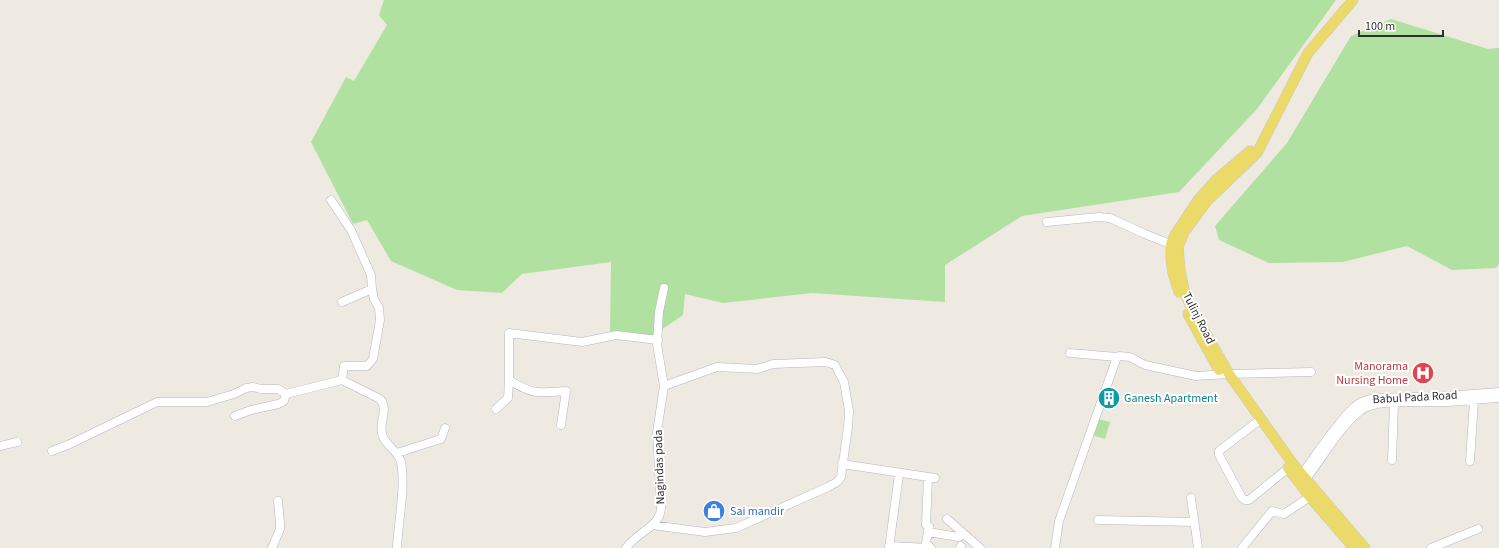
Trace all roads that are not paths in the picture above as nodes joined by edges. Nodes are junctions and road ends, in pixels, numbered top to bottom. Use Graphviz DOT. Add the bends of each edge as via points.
graph roads {
  1 [pos="1348,0"];
  2 [pos="1353,0"];
  3 [pos="331,200"];
  4 [pos="1047,222"];
  5 [pos="1174,245"];
  6 [pos="664,288"];
  7 [pos="372,289"];
  8 [pos="342,302"];
  9 [pos="658,340"];
  10 [pos="1070,353"];
  11 [pos="1117,357"];
  12 [pos="1311,372"];
  13 [pos="1225,374"];
  14 [pos="342,380"];
  15 [pos="509,380"];
  16 [pos="664,386"];
  17 [pos="1499,392"];
  18 [pos="286,394"];
  19 [pos="1499,398"];
  20 [pos="1418,399"];
  21 [pos="1474,400"];
  22 [pos="1394,403"];
  23 [pos="496,409"];
  24 [pos="235,416"];
  25 [pos="1257,422"];
  26 [pos="561,425"];
  27 [pos="445,428"];
  28 [pos="18,442"];
  29 [pos="0,446"];
  30 [pos="52,451"];
  31 [pos="397,453"];
  32 [pos="1392,460"];
  33 [pos="1470,461"];
  34 [pos="842,464"];
  35 [pos="1291,466"];
  36 [pos="899,474"];
  37 [pos="1302,480"];
  38 [pos="1313,494"];
  39 [pos="1191,498"];
  40 [pos="278,501"];
  41 [pos="947,519"];
  42 [pos="1098,520"];
  43 [pos="1194,522"];
  44 [pos="652,525"];
  45 [pos="1478,529"];
  46 [pos="928,532"];
  47 [pos="962,532"];
  48 [pos="970,539"];
  49 [pos="889,547"];
  50 [pos="963,547"];
  51 [pos="1357,547"];
  52 [pos="272,548"];
  53 [pos="397,548"];
  54 [pos="626,548"];
  55 [pos="930,548"];
  56 [pos="980,548"];
  57 [pos="1056,548"];
  58 [pos="1198,548"];
  59 [pos="1242,548"];
  60 [pos="1431,548"];
  1 -- 5 [label="main road" via="1300,56 1263,134 1251,150 1216,180 1198,200 1175,235"];
  2 -- 5 [label="main road, Tulinj Road" via="1308,53 1257,153 1207,201"];
  3 -- 7 [label="street" via="351,230 364,257 371,275"];
  4 -- 5 [label="street" via="1110,218"];
  5 -- 13 [label="main road, Tulinj Road" via="1185,294"];
  6 -- 9 [label="street, Nagindas pada" via="659,312"];
  7 -- 8 [label="street"];
  7 -- 14 [label="street" via="380,320 373,359 368,366 344,366"];
  9 -- 15 [label="street" via="616,335 582,342 509,333"];
  9 -- 16 [label="street, Nagindas pada"];
  10 -- 11 [label="street"];
  11 -- 13 [label="street" via="1130,357 1145,365 1190,376"];
  11 -- 57 [label="street" via="1059,521"];
  12 -- 13 [label="street"];
  13 -- 25 [label="main road, Tulinj Road"];
  13 -- 35 [label="main road, Tulinj Road"];
  14 -- 18 [label="street"];
  14 -- 31 [label="street" via="383,402 382,434"];
  15 -- 23 [label="street" via="508,398"];
  15 -- 26 [label="street" via="523,389 537,393 566,392"];
  16 -- 34 [label="street" via="717,367 751,369 773,364 826,362 835,365 844,382 849,411"];
  16 -- 44 [label="street, Nagindas pada" via="657,432 662,506 659,517"];
  17 -- 20 [label="street, Babul Pada Road"];
  18 -- 24 [label="street" via="284,401 278,404"];
  18 -- 30 [label="street" via="278,388 253,387 208,402 157,402"];
  19 -- 21 [label="street, Babul Pada Road"];
  20 -- 21 [label="street, Babul Pada Road" via="1446,402"];
  20 -- 22 [label="street, Babul Pada Road"];
  20 -- 37 [label="street, Babul Pada Road" via="1374,398 1354,407 1338,426"];
  21 -- 33 [label="street"];
  22 -- 32 [label="street"];
  22 -- 37 [label="street, Babul Pada Road" via="1374,404 1358,412"];
  25 -- 35 [label="main road, Tulinj Road"];
  25 -- 35 [label="street" via="1219,451 1242,498 1249,500"];
  27 -- 31 [label="street" via="441,439"];
  28 -- 29 [label="street"];
  31 -- 53 [label="street" via="401,462 402,494"];
  34 -- 36 [label="street"];
  34 -- 44 [label="street" via="841,477 837,482 736,528 705,532"];
  35 -- 37 [label="main road, Tulinj Road"];
  36 -- 46 [label="street" via="931,478 926,525 929,526"];
  36 -- 49 [label="street"];
  37 -- 38 [label="main road, Tulinj Road"];
  38 -- 51 [label="main road, Tulinj Road"];
  38 -- 59 [label="street" via="1284,514 1272,511"];
  39 -- 43 [label="street"];
  40 -- 52 [label="street" via="280,523"];
  41 -- 47 [label="street"];
  42 -- 43 [label="street"];
  43 -- 58 [label="street"];
  44 -- 54 [label="street, Nagindas pada" via="637,535"];
  45 -- 60 [label="street"];
  46 -- 47 [label="street" via="959,536"];
  46 -- 55 [label="street" via="926,543"];
  47 -- 48 [label="street"];
  48 -- 50 [label="street"];
  48 -- 56 [label="street"];
  49 -- 55 [label="street"];
}
